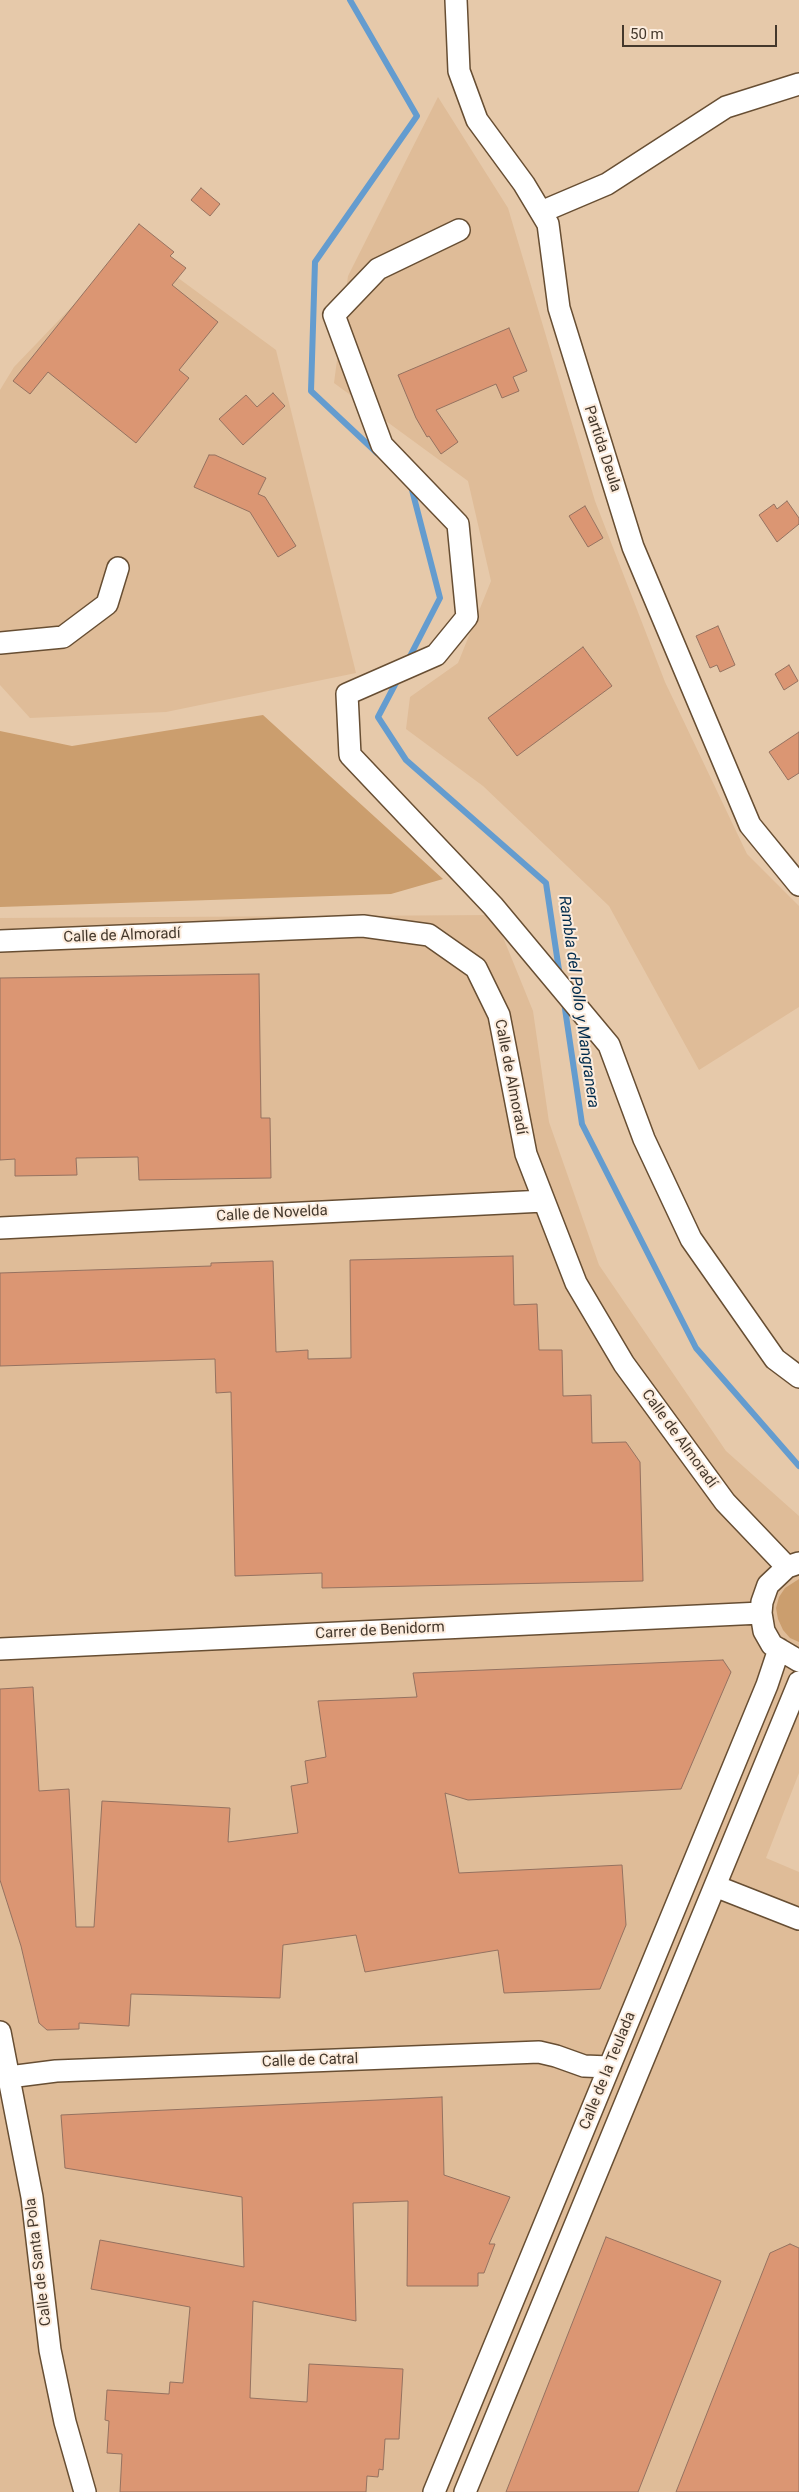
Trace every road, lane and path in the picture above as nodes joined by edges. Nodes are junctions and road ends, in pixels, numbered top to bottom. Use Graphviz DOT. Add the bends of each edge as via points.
graph roads {
  1 [pos="456,0"];
  2 [pos="799,84"];
  3 [pos="541,212"];
  4 [pos="459,230"];
  5 [pos="118,568"];
  6 [pos="0,643"];
  7 [pos="799,885"];
  8 [pos="0,941"];
  9 [pos="544,1200"];
  10 [pos="0,1228"];
  11 [pos="799,1377"];
  12 [pos="793,1565"];
  13 [pos="760,1613"];
  14 [pos="0,1648"];
  15 [pos="778,1649"];
  16 [pos="799,1661"];
  17 [pos="799,1682"];
  18 [pos="715,1886"];
  19 [pos="799,1919"];
  20 [pos="0,2032"];
  21 [pos="609,2067"];
  22 [pos="9,2077"];
  23 [pos="85,2492"];
  24 [pos="434,2492"];
  25 [pos="465,2492"];
  1 -- 3 [label="street, Partida Deula" via="459,71 477,120"];
  2 -- 3 [label="street" via="726,107 607,184"];
  3 -- 7 [label="street, Partida Deula" via="548,224 559,308 633,547 750,825"];
  4 -- 11 [label="street" via="378,269 334,315 382,445 458,524 467,617 436,656 347,694 350,755 493,906 609,1045 644,1139 690,1239 775,1359"];
  5 -- 6 [label="street" via="107,604 63,637"];
  8 -- 9 [label="street, Calle de Almoradí" via="363,926 429,935 476,968 499,1015 526,1154"];
  9 -- 10 [label="street, Calle de Novelda"];
  9 -- 12 [label="street, Calle de Almoradí" via="576,1283 624,1364 725,1502"];
  12 -- 13 [label="street" via="768,1585"];
  13 -- 14 [label="street, Carrer de Benidorm"];
  13 -- 15 [label="street" via="764,1631"];
  15 -- 16 [label="street"];
  15 -- 21 [label="street, Calle de la Teulada" via="763,1694"];
  17 -- 18 [label="street, Calle de la Teulada"];
  18 -- 19 [label="street"];
  18 -- 25 [label="street, Calle de la Teulada"];
  20 -- 22 [label="street, Calle de Santa Pola"];
  21 -- 22 [label="street, Calle de Catral" via="584,2066 539,2052 56,2070"];
  21 -- 24 [label="street, Calle de la Teulada"];
  22 -- 23 [label="street, Calle de Santa Pola" via="32,2197 50,2350 65,2422"];
}
